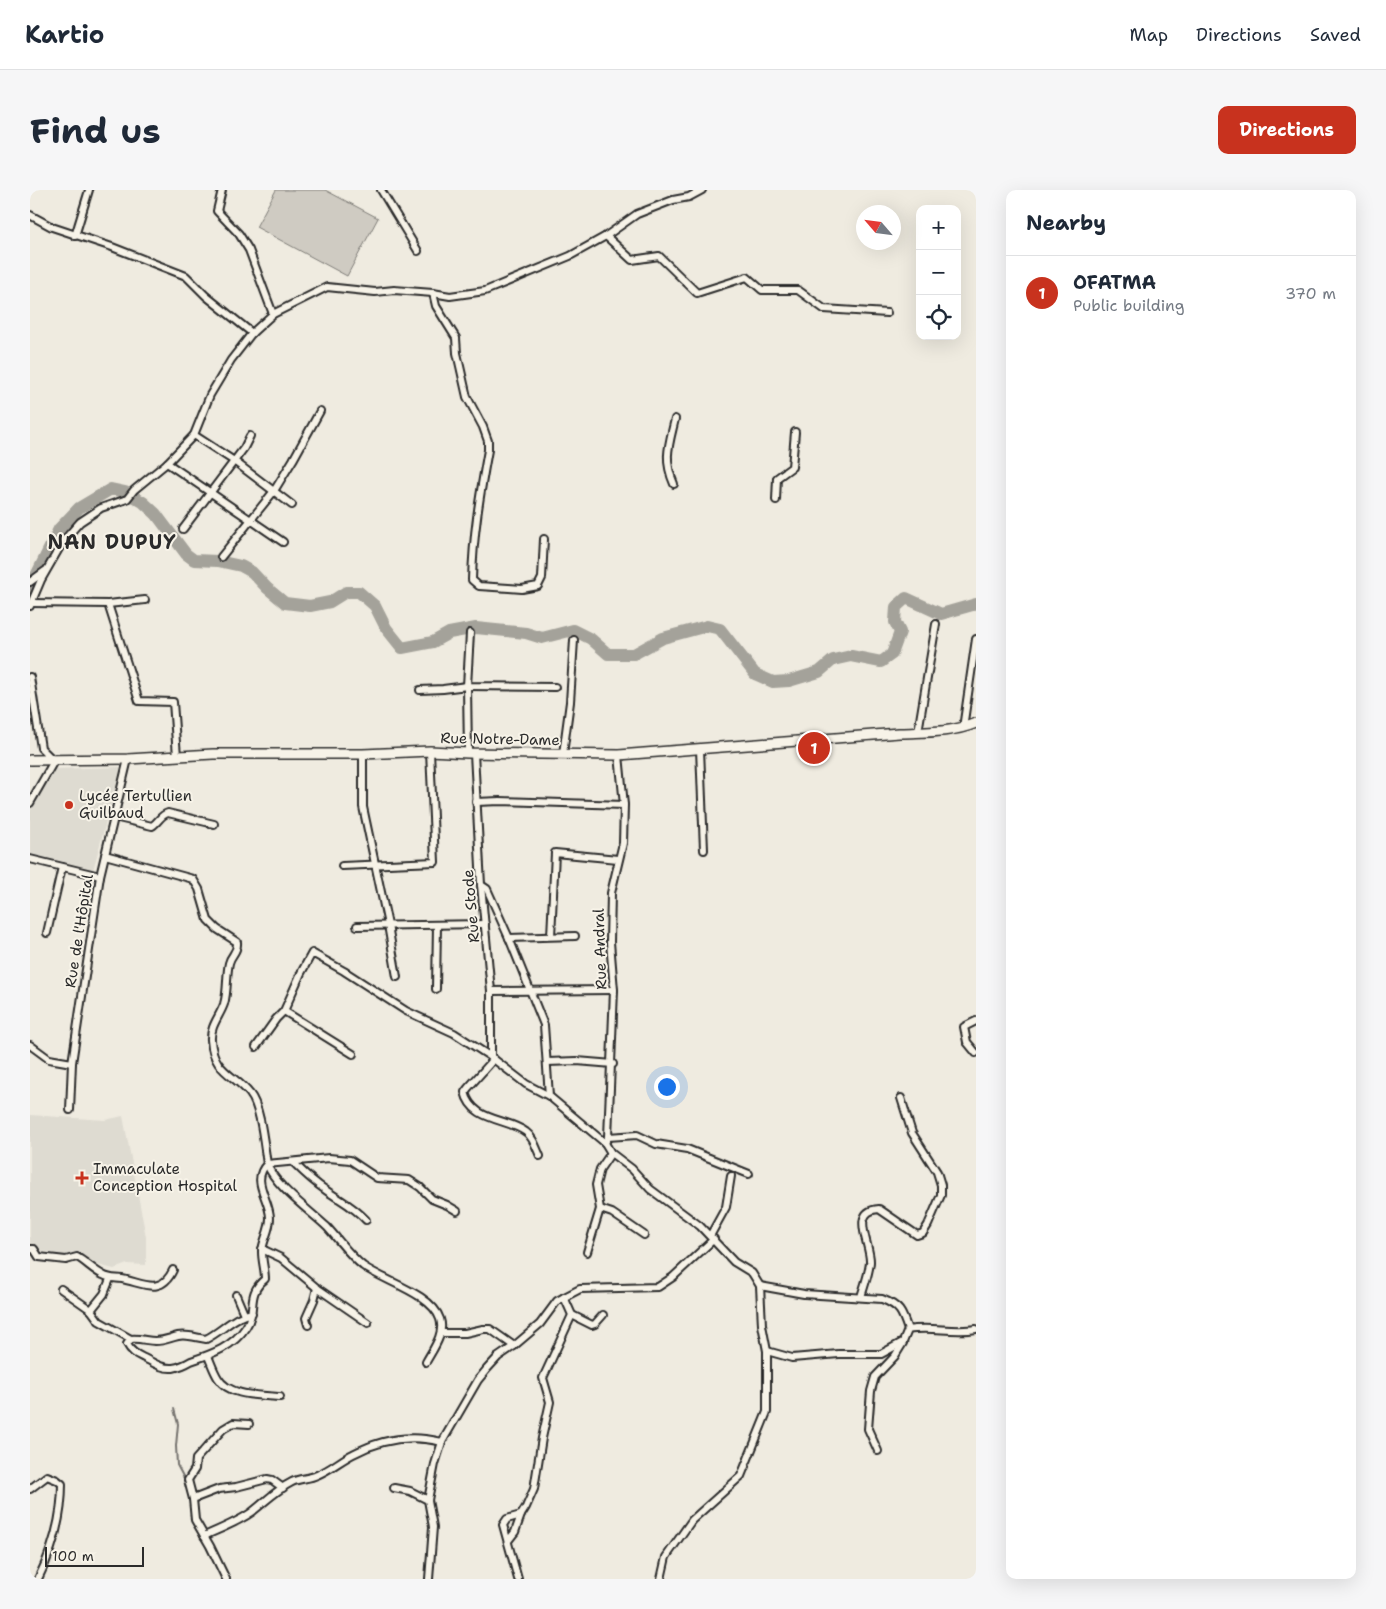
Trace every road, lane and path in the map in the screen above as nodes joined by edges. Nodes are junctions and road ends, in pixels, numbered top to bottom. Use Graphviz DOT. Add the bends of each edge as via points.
graph roads {
  1 [pos="89,190"];
  2 [pos="222,190"];
  3 [pos="381,190"];
  4 [pos="702,190"];
  5 [pos="30,214"];
  6 [pos="75,236"];
  7 [pos="606,236"];
  8 [pos="418,252"];
  9 [pos="433,293"];
  10 [pos="887,312"];
  11 [pos="273,314"];
  12 [pos="252,333"];
  13 [pos="320,411"];
  14 [pos="675,420"];
  15 [pos="795,432"];
  16 [pos="194,435"];
  17 [pos="250,436"];
  18 [pos="234,461"];
  19 [pos="166,463"];
  20 [pos="674,484"];
  21 [pos="274,491"];
  22 [pos="211,493"];
  23 [pos="776,500"];
  24 [pos="292,505"];
  25 [pos="251,521"];
  26 [pos="183,529"];
  27 [pos="544,539"];
  28 [pos="282,542"];
  29 [pos="221,557"];
  30 [pos="47,570"];
  31 [pos="30,582"];
  32 [pos="145,600"];
  33 [pos="108,604"];
  34 [pos="30,605"];
  35 [pos="936,624"];
  36 [pos="470,633"];
  37 [pos="976,639"];
  38 [pos="574,640"];
  39 [pos="30,676"];
  40 [pos="467,686"];
  41 [pos="555,687"];
  42 [pos="420,690"];
  43 [pos="969,726"];
  44 [pos="918,732"];
  45 [pos="700,749"];
  46 [pos="430,751"];
  47 [pos="471,753"];
  48 [pos="363,754"];
  49 [pos="563,754"];
  50 [pos="619,755"];
  51 [pos="177,756"];
  52 [pos="128,759"];
  53 [pos="30,760"];
  54 [pos="54,761"];
  55 [pos="476,802"];
  56 [pos="30,803"];
  57 [pos="624,806"];
  58 [pos="114,817"];
  59 [pos="214,824"];
  60 [pos="704,850"];
  61 [pos="105,855"];
  62 [pos="30,859"];
  63 [pos="618,859"];
  64 [pos="375,865"];
  65 [pos="342,866"];
  66 [pos="62,867"];
  67 [pos="100,876"];
  68 [pos="480,885"];
  69 [pos="485,924"];
  70 [pos="388,925"];
  71 [pos="437,925"];
  72 [pos="357,926"];
  73 [pos="47,933"];
  74 [pos="551,936"];
  75 [pos="575,936"];
  76 [pos="509,938"];
  77 [pos="397,977"];
  78 [pos="436,989"];
  79 [pos="614,990"];
  80 [pos="491,991"];
  81 [pos="531,991"];
  82 [pos="284,1011"];
  83 [pos="976,1021"];
  84 [pos="30,1046"];
  85 [pos="256,1047"];
  86 [pos="976,1053"];
  87 [pos="354,1054"];
  88 [pos="492,1058"];
  89 [pos="548,1062"];
  90 [pos="72,1063"];
  91 [pos="613,1064"];
  92 [pos="549,1096"];
  93 [pos="901,1098"];
  94 [pos="70,1110"];
  95 [pos="607,1140"];
  96 [pos="611,1153"];
  97 [pos="540,1156"];
  98 [pos="294,1162"];
  99 [pos="267,1164"];
  100 [pos="749,1174"];
  101 [pos="731,1176"];
  102 [pos="600,1209"];
  103 [pos="457,1211"];
  104 [pos="366,1220"];
  105 [pos="644,1234"];
  106 [pos="712,1238"];
  107 [pos="30,1249"];
  108 [pos="262,1249"];
  109 [pos="587,1252"];
  110 [pos="174,1270"];
  111 [pos="110,1279"];
  112 [pos="760,1286"];
  113 [pos="317,1288"];
  114 [pos="61,1289"];
  115 [pos="236,1295"];
  116 [pos="564,1297"];
  117 [pos="861,1297"];
  118 [pos="90,1310"];
  119 [pos="252,1313"];
  120 [pos="244,1314"];
  121 [pos="603,1314"];
  122 [pos="572,1315"];
  123 [pos="368,1323"];
  124 [pos="308,1325"];
  125 [pos="976,1329"];
  126 [pos="908,1330"];
  127 [pos="441,1333"];
  128 [pos="131,1339"];
  129 [pos="903,1342"];
  130 [pos="514,1346"];
  131 [pos="767,1351"];
  132 [pos="208,1356"];
  133 [pos="426,1362"];
  134 [pos="280,1397"];
  135 [pos="249,1424"];
  136 [pos="442,1442"];
  137 [pos="878,1451"];
  138 [pos="282,1488"];
  139 [pos="394,1488"];
  140 [pos="30,1489"];
  141 [pos="193,1499"];
  142 [pos="428,1500"];
  143 [pos="521,1515"];
  144 [pos="204,1536"];
  145 [pos="508,1540"];
  146 [pos="38,1579"];
  147 [pos="226,1579"];
  148 [pos="429,1579"];
  149 [pos="518,1579"];
  150 [pos="661,1579"];
  1 -- 6 [label="street"];
  2 -- 11 [label="street" via="217,211 249,250"];
  3 -- 8 [label="street"];
  4 -- 7 [label="street" via="637,214"];
  5 -- 6 [label="street"];
  6 -- 12 [label="street" via="186,276"];
  7 -- 9 [label="street" via="544,268 485,291 450,296"];
  7 -- 10 [label="street" via="632,260 659,256 697,293 747,277 762,290 798,290 824,309"];
  9 -- 11 [label="street" via="327,287"];
  9 -- 27 [label="street" via="436,306 456,338 467,397 488,441 475,529 472,580 478,586 522,589 538,586 542,578"];
  11 -- 12 [label="street"];
  12 -- 16 [label="street" via="210,395"];
  13 -- 21 [label="street"];
  14 -- 20 [label="street" via="667,457 668,471"];
  15 -- 23 [label="street" via="792,467 778,478"];
  16 -- 18 [label="street"];
  16 -- 19 [label="street"];
  17 -- 18 [label="street"];
  18 -- 21 [label="street"];
  18 -- 22 [label="street"];
  19 -- 22 [label="street"];
  19 -- 30 [label="street" via="127,499 101,508 80,522 64,540"];
  21 -- 24 [label="street"];
  21 -- 25 [label="street"];
  22 -- 25 [label="street"];
  22 -- 26 [label="street"];
  25 -- 28 [label="street"];
  25 -- 29 [label="street"];
  30 -- 31 [label="street"];
  30 -- 34 [label="street"];
  32 -- 33 [label="street"];
  33 -- 34 [label="street"];
  33 -- 51 [label="street" via="140,701 173,702"];
  35 -- 44 [label="street"];
  36 -- 40 [label="street, Rue Stode"];
  37 -- 43 [label="street"];
  38 -- 49 [label="street"];
  39 -- 54 [label="street" via="41,748"];
  40 -- 41 [label="street"];
  40 -- 42 [label="street"];
  40 -- 47 [label="street, Rue Stode"];
  43 -- 44 [label="street, Rue Notre-Dame"];
  44 -- 45 [label="street, Rue Notre-Dame"];
  45 -- 50 [label="street, Rue Notre-Dame"];
  45 -- 60 [label="street"];
  46 -- 47 [label="street, Rue Notre-Dame"];
  46 -- 48 [label="street, Rue Notre-Dame"];
  46 -- 64 [label="street" via="435,862"];
  47 -- 49 [label="street, Rue Notre-Dame"];
  47 -- 55 [label="street, Rue Stode"];
  48 -- 51 [label="street, Rue Notre-Dame"];
  48 -- 64 [label="street" via="363,807"];
  49 -- 50 [label="street, Rue Notre-Dame"];
  50 -- 57 [label="street, Rue Andral"];
  51 -- 52 [label="street, Rue Notre-Dame"];
  52 -- 54 [label="street, Rue Notre-Dame"];
  52 -- 58 [label="street, Rue de l'Hôpital"];
  53 -- 54 [label="street, Rue Notre-Dame"];
  54 -- 56 [label="street"];
  55 -- 57 [label="street"];
  55 -- 68 [label="street, Rue Stode"];
  57 -- 63 [label="street, Rue Andral" via="623,843"];
  58 -- 59 [label="street" via="152,826 168,813"];
  58 -- 61 [label="street, Rue de l'Hôpital"];
  61 -- 67 [label="street, Rue de l'Hôpital"];
  61 -- 99 [label="street" via="193,879 208,920 237,942 237,949 229,960 224,1004 210,1039 222,1069 250,1094 258,1114"];
  62 -- 66 [label="street"];
  63 -- 74 [label="street" via="555,853"];
  63 -- 79 [label="street, Rue Andral" via="612,893 610,942"];
  64 -- 65 [label="street"];
  64 -- 70 [label="street"];
  66 -- 67 [label="street"];
  66 -- 73 [label="street"];
  67 -- 90 [label="street, Rue de l'Hôpital"];
  68 -- 69 [label="street, Rue Stode"];
  68 -- 76 [label="street" via="487,889"];
  69 -- 71 [label="street"];
  69 -- 80 [label="street, Rue Stode"];
  70 -- 71 [label="street"];
  70 -- 72 [label="street"];
  70 -- 77 [label="street"];
  71 -- 78 [label="street"];
  74 -- 75 [label="street"];
  74 -- 76 [label="street"];
  76 -- 81 [label="street"];
  79 -- 81 [label="street"];
  79 -- 91 [label="street, Rue Andral"];
  80 -- 81 [label="street"];
  80 -- 88 [label="street, Rue Stode"];
  81 -- 89 [label="street" via="544,1024"];
  82 -- 85 [label="street"];
  82 -- 87 [label="street"];
  82 -- 88 [label="street" via="312,953 406,1011 454,1033"];
  83 -- 86 [label="street" via="964,1027 967,1042"];
  84 -- 90 [label="street" via="49,1059"];
  88 -- 92 [label="street" via="526,1084"];
  88 -- 97 [label="street" via="465,1092 467,1097 474,1107 493,1119 525,1131"];
  89 -- 91 [label="street"];
  89 -- 92 [label="street"];
  90 -- 94 [label="street, Rue de l'Hôpital"];
  91 -- 95 [label="street, Rue Andral"];
  92 -- 95 [label="street"];
  93 -- 117 [label="street" via="912,1133 937,1172 941,1195 928,1225 923,1233 917,1235 879,1209 865,1216 862,1224 870,1264"];
  95 -- 96 [label="street"];
  95 -- 100 [label="street" via="637,1135 656,1144 686,1149"];
  96 -- 102 [label="street" via="600,1169 596,1185"];
  96 -- 106 [label="street"];
  98 -- 99 [label="street"];
  98 -- 103 [label="street" via="328,1158 350,1160 377,1178 409,1180 432,1199"];
  98 -- 104 [label="street" via="309,1178 353,1207"];
  99 -- 108 [label="street" via="259,1176 270,1216"];
  99 -- 127 [label="street" via="279,1182 364,1266 431,1305 440,1317"];
  101 -- 106 [label="street" via="726,1207"];
  102 -- 105 [label="street"];
  102 -- 109 [label="street"];
  106 -- 112 [label="street" via="734,1262 752,1273"];
  106 -- 116 [label="street" via="673,1277 658,1287 580,1289"];
  107 -- 111 [label="street" via="34,1249 39,1257 66,1260 77,1257"];
  108 -- 113 [label="street" via="282,1258"];
  108 -- 119 [label="street" via="265,1279 257,1286"];
  110 -- 111 [label="street" via="169,1279 159,1285 146,1286"];
  111 -- 118 [label="street" via="104,1294"];
  112 -- 117 [label="street" via="804,1294"];
  112 -- 131 [label="street"];
  113 -- 123 [label="street"];
  113 -- 124 [label="street" via="306,1318"];
  114 -- 118 [label="street"];
  115 -- 120 [label="street"];
  116 -- 122 [label="street"];
  116 -- 130 [label="street"];
  117 -- 126 [label="street" via="890,1302 901,1310"];
  118 -- 128 [label="street" via="99,1321"];
  119 -- 120 [label="street"];
  119 -- 132 [label="street" via="238,1337"];
  120 -- 128 [label="street" via="206,1339 178,1336 151,1341"];
  121 -- 122 [label="street" via="592,1325"];
  122 -- 143 [label="street" via="543,1378 550,1402 534,1489"];
  125 -- 126 [label="street"];
  126 -- 129 [label="street"];
  127 -- 130 [label="street" via="490,1329"];
  127 -- 133 [label="street"];
  128 -- 132 [label="street" via="127,1344 130,1351 160,1367 174,1368"];
  129 -- 131 [label="street" via="881,1354 792,1358"];
  129 -- 137 [label="street" via="875,1377 871,1391 868,1429"];
  130 -- 136 [label="street" via="482,1374"];
  131 -- 150 [label="street" via="766,1412 740,1476 692,1520 666,1558"];
  132 -- 134 [label="street" via="218,1379 229,1388"];
  135 -- 141 [label="street" via="233,1423 223,1429 196,1459 195,1469 188,1480"];
  136 -- 138 [label="street" via="419,1438 388,1440 354,1454 316,1476 294,1481"];
  136 -- 142 [label="street"];
  138 -- 141 [label="street" via="267,1479 219,1489"];
  138 -- 144 [label="street" via="252,1512"];
  139 -- 142 [label="street"];
  140 -- 146 [label="street" via="47,1476 62,1484 59,1521 50,1556"];
  141 -- 144 [label="street" via="195,1520"];
  142 -- 148 [label="street" via="432,1527"];
  143 -- 145 [label="street" via="515,1532"];
  143 -- 145 [label="street" via="504,1522"];
  144 -- 147 [label="street"];
  145 -- 149 [label="street"];
}
